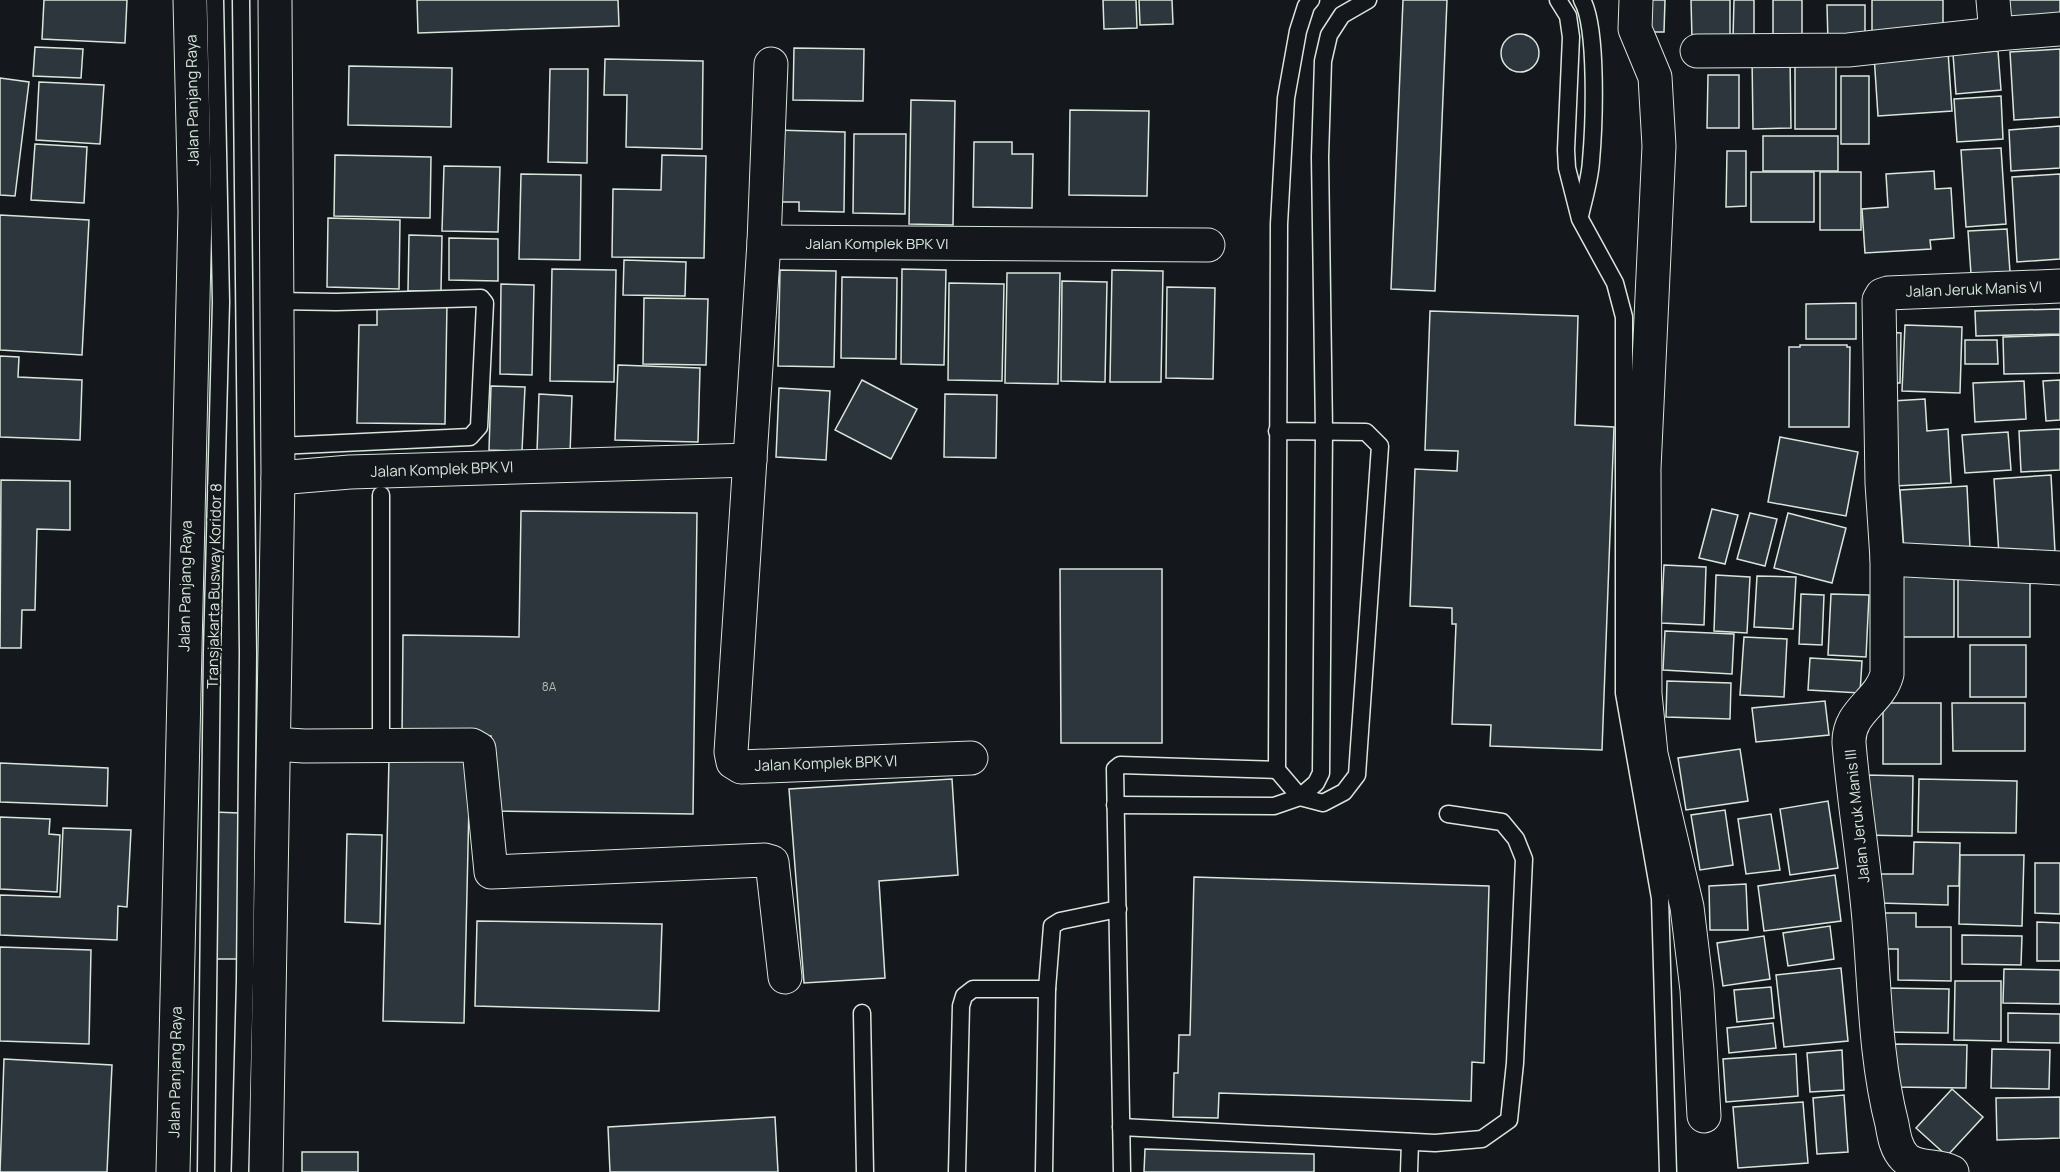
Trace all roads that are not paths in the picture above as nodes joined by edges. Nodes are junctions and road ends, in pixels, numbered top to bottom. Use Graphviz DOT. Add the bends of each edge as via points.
graph roads {
  1 [pos="190,0"];
  2 [pos="215,0"];
  3 [pos="241,0"];
  4 [pos="275,0"];
  5 [pos="1311,0"];
  6 [pos="1368,0"];
  7 [pos="1558,0"];
  8 [pos="1582,0"];
  9 [pos="1636,0"];
  10 [pos="1994,0"];
  11 [pos="2060,29"];
  12 [pos="1996,34"];
  13 [pos="1697,51"];
  14 [pos="771,64"];
  15 [pos="1580,219"];
  16 [pos="764,242"];
  17 [pos="1208,245"];
  18 [pos="2060,286"];
  19 [pos="1888,293"];
  20 [pos="277,301"];
  21 [pos="1324,430"];
  22 [pos="1277,431"];
  23 [pos="278,446"];
  24 [pos="750,460"];
  25 [pos="279,478"];
  26 [pos="381,495"];
  27 [pos="1887,559"];
  28 [pos="2060,568"];
  29 [pos="274,744"];
  30 [pos="381,746"];
  31 [pos="971,758"];
  32 [pos="1277,770"];
  33 [pos="1300,797"];
  34 [pos="1115,805"];
  35 [pos="1448,814"];
  36 [pos="1118,909"];
  37 [pos="785,976"];
  38 [pos="1047,989"];
  39 [pos="862,1013"];
  40 [pos="1704,1116"];
  41 [pos="1121,1127"];
  42 [pos="1410,1142"];
  43 [pos="173,1172"];
  44 [pos="206,1172"];
  45 [pos="240,1172"];
  46 [pos="266,1172"];
  47 [pos="865,1172"];
  48 [pos="957,1172"];
  49 [pos="1044,1172"];
  50 [pos="1122,1172"];
  51 [pos="1409,1172"];
  52 [pos="1668,1172"];
  53 [pos="1952,1172"];
  1 -- 43 [label="street, Jalan Panjang Raya" via="195,212"];
  2 -- 44 [label="lane, Transjakarta Busway Koridor 8" via="221,302"];
  3 -- 45 [label="lane, Transjakarta Busway Koridor 8" via="248,665"];
  4 -- 20 [label="street"];
  5 -- 22 [label="lane" via="1298,31 1286,98 1279,224"];
  6 -- 21 [label="lane" via="1342,15 1329,35 1323,61 1320,157"];
  7 -- 15 [label="lane" via="1568,16 1571,37 1566,150"];
  8 -- 15 [label="lane" via="1591,33 1594,93 1591,163"];
  9 -- 40 [label="street" via="1635,29 1655,77 1659,146 1644,469 1645,694 1651,754 1687,907 1697,990"];
  10 -- 12 [label="street"];
  11 -- 12 [label="street"];
  12 -- 13 [label="street" via="1848,50"];
  14 -- 16 [label="street"];
  15 -- 52 [label="lane" via="1615,283 1624,317 1624,693 1660,898"];
  16 -- 17 [label="street, Jalan Komplek BPK VI"];
  16 -- 24 [label="street, Jalan Komplek BPK VI"];
  18 -- 19 [label="street, Jalan Jeruk Manis VI"];
  19 -- 27 [label="street, Jalan Jeruk Manis III" via="1879,300"];
  20 -- 23 [label="street"];
  20 -- 23 [label="lane" via="481,298 485,303 479,427 470,437"];
  21 -- 22 [label="lane"];
  21 -- 33 [label="lane" via="1321,773"];
  21 -- 33 [label="lane" via="1366,432 1380,446 1357,775 1344,792 1323,803"];
  22 -- 32 [label="lane"];
  23 -- 25 [label="street"];
  24 -- 25 [label="street, Jalan Komplek BPK VI" via="362,471"];
  24 -- 31 [label="street, Jalan Komplek BPK VI" via="733,762 741,767"];
  25 -- 29 [label="street"];
  26 -- 30 [label="lane"];
  27 -- 28 [label="street"];
  27 -- 53 [label="street, Jalan Jeruk Manis III" via="1887,674 1885,683 1852,723 1849,734 1877,1038 1883,1091 1897,1146 1916,1165"];
  29 -- 30 [label="street"];
  29 -- 46 [label="street"];
  30 -- 37 [label="street" via="479,749 491,872 772,862"];
  32 -- 33 [label="lane"];
  32 -- 34 [label="lane" via="1120,765 1115,769"];
  33 -- 34 [label="lane" via="1274,806"];
  34 -- 36 [label="lane"];
  35 -- 42 [label="lane" via="1502,822 1516,839 1524,859 1509,1120 1482,1139"];
  36 -- 38 [label="lane" via="1052,926"];
  36 -- 41 [label="lane"];
  38 -- 48 [label="lane" via="973,989 964,996"];
  38 -- 49 [label="lane"];
  39 -- 47 [label="lane"];
  41 -- 42 [label="lane"];
  41 -- 50 [label="lane"];
  42 -- 51 [label="lane"];
}
